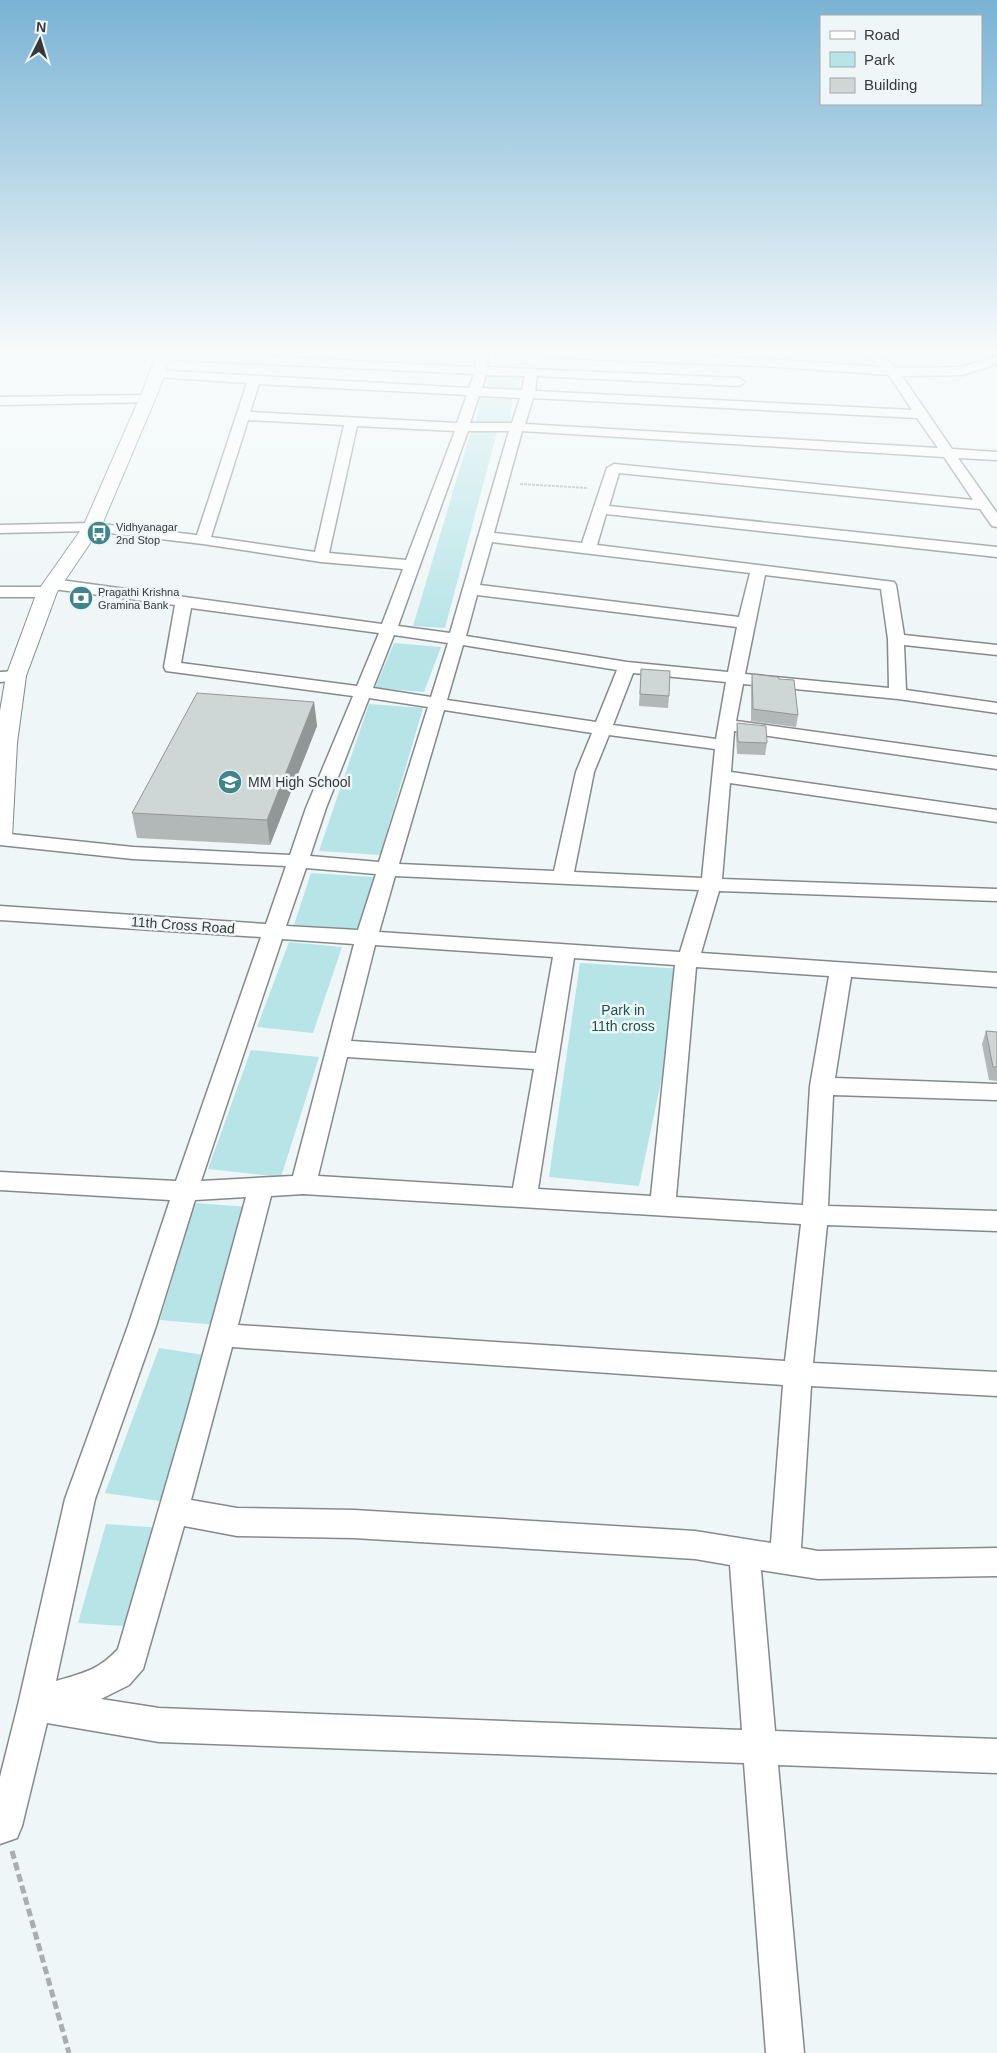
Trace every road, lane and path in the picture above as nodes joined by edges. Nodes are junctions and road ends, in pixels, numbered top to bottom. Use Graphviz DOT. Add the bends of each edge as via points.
graph roads {
  1 [pos="126,449"];
  2 [pos="232,449"];
  3 [pos="345,449"];
  4 [pos="454,449"];
  5 [pos="511,449"];
  6 [pos="612,449"];
  7 [pos="893,449"];
  8 [pos="945,449"];
  9 [pos="947,452"];
  10 [pos="997,456"];
  11 [pos="613,459"];
  12 [pos="502,482"];
  13 [pos="607,489"];
  14 [pos="984,505"];
  15 [pos="601,509"];
  16 [pos="997,523"];
  17 [pos="92,527"];
  18 [pos="0,529"];
  19 [pos="486,537"];
  20 [pos="203,540"];
  21 [pos="588,548"];
  22 [pos="997,552"];
  23 [pos="321,557"];
  24 [pos="412,565"];
  25 [pos="759,569"];
  26 [pos="50,588"];
  27 [pos="472,589"];
  28 [pos="0,592"];
  29 [pos="184,602"];
  30 [pos="746,623"];
  31 [pos="388,630"];
  32 [pos="457,639"];
  33 [pos="896,639"];
  34 [pos="997,650"];
  35 [pos="627,667"];
  36 [pos="8,676"];
  37 [pos="736,678"];
  38 [pos="362,692"];
  39 [pos="898,694"];
  40 [pos="437,704"];
  41 [pos="997,708"];
  42 [pos="726,725"];
  43 [pos="601,728"];
  44 [pos="724,745"];
  45 [pos="997,763"];
  46 [pos="722,776"];
  47 [pos="997,816"];
  48 [pos="0,829"];
  49 [pos="298,861"];
  50 [pos="386,869"];
  51 [pos="563,877"];
  52 [pos="711,885"];
  53 [pos="997,895"];
  54 [pos="0,913"];
  55 [pos="275,931"];
  56 [pos="366,937"];
  57 [pos="565,950"];
  58 [pos="688,959"];
  59 [pos="841,969"];
  60 [pos="997,980"];
  61 [pos="338,1048"];
  62 [pos="547,1062"];
  63 [pos="822,1086"];
  64 [pos="997,1092"];
  65 [pos="0,1181"];
  66 [pos="303,1185"];
  67 [pos="260,1187"];
  68 [pos="185,1191"];
  69 [pos="524,1197"];
  70 [pos="664,1205"];
  71 [pos="815,1215"];
  72 [pos="997,1222"];
  73 [pos="222,1335"];
  74 [pos="798,1374"];
  75 [pos="997,1384"];
  76 [pos="174,1510"];
  77 [pos="744,1553"];
  78 [pos="785,1560"];
  79 [pos="997,1562"];
  80 [pos="35,1705"];
  81 [pos="760,1747"];
  82 [pos="997,1756"];
  83 [pos="2,1827"];
  84 [pos="69,2053"];
  85 [pos="785,2053"];
  1 -- 17 [label="street"];
  2 -- 20 [label="street"];
  3 -- 23 [label="street"];
  4 -- 24 [label="street"];
  5 -- 12 [label="street"];
  6 -- 11 [label="street"];
  7 -- 9 [label="street"];
  8 -- 9 [label="street"];
  9 -- 10 [label="street"];
  9 -- 14 [label="street"];
  11 -- 13 [label="street"];
  11 -- 14 [label="street"];
  12 -- 13 [label="path"];
  12 -- 19 [label="street"];
  13 -- 15 [label="street"];
  14 -- 16 [label="street"];
  15 -- 21 [label="street"];
  15 -- 22 [label="street"];
  17 -- 18 [label="street"];
  17 -- 20 [label="street"];
  17 -- 26 [label="street"];
  19 -- 21 [label="street"];
  19 -- 27 [label="street"];
  20 -- 23 [label="street"];
  21 -- 25 [label="street"];
  23 -- 24 [label="street"];
  24 -- 31 [label="street"];
  25 -- 30 [label="street"];
  25 -- 33 [label="street" via="888,585"];
  26 -- 28 [label="street"];
  26 -- 29 [label="street"];
  26 -- 36 [label="street"];
  27 -- 30 [label="street"];
  27 -- 32 [label="street"];
  29 -- 31 [label="street"];
  29 -- 38 [label="street" via="172,667"];
  30 -- 37 [label="street"];
  31 -- 32 [label="street"];
  31 -- 38 [label="street"];
  32 -- 35 [label="street"];
  32 -- 40 [label="street"];
  33 -- 34 [label="street"];
  33 -- 39 [label="street"];
  35 -- 37 [label="street"];
  35 -- 43 [label="street"];
  36 -- 48 [label="street"];
  37 -- 39 [label="street"];
  37 -- 42 [label="street"];
  38 -- 40 [label="street"];
  38 -- 49 [label="street"];
  39 -- 41 [label="street"];
  40 -- 43 [label="street"];
  40 -- 50 [label="street"];
  42 -- 44 [label="street"];
  42 -- 45 [label="street"];
  43 -- 44 [label="street"];
  43 -- 51 [label="street" via="585,772"];
  44 -- 46 [label="street"];
  46 -- 47 [label="street"];
  46 -- 52 [label="street"];
  48 -- 49 [label="street" via="133,853"];
  49 -- 50 [label="street"];
  49 -- 55 [label="street"];
  50 -- 51 [label="street"];
  50 -- 56 [label="street"];
  51 -- 52 [label="street"];
  52 -- 53 [label="street"];
  52 -- 58 [label="street"];
  54 -- 55 [label="street, 11th Cross Road"];
  55 -- 56 [label="street, 11th Cross Road"];
  55 -- 68 [label="street"];
  56 -- 57 [label="street, 11th Cross Road"];
  56 -- 61 [label="street"];
  57 -- 58 [label="street, 11th Cross Road"];
  57 -- 62 [label="street"];
  58 -- 59 [label="street, 11th Cross Road"];
  58 -- 70 [label="street"];
  59 -- 60 [label="street, 11th Cross Road"];
  59 -- 63 [label="street"];
  61 -- 62 [label="street"];
  61 -- 66 [label="street"];
  62 -- 69 [label="street"];
  63 -- 64 [label="street"];
  63 -- 71 [label="street"];
  65 -- 68 [label="street"];
  66 -- 67 [label="street"];
  66 -- 69 [label="street"];
  67 -- 68 [label="street"];
  67 -- 73 [label="street"];
  68 -- 80 [label="street" via="142,1326 80,1499"];
  69 -- 70 [label="street"];
  70 -- 71 [label="street"];
  71 -- 72 [label="street"];
  71 -- 74 [label="street"];
  73 -- 74 [label="street"];
  73 -- 76 [label="street"];
  74 -- 75 [label="street"];
  74 -- 78 [label="street"];
  76 -- 77 [label="street" via="237,1522 364,1524 695,1545"];
  76 -- 80 [label="street" via="132,1658 117,1674 98,1684"];
  77 -- 78 [label="street"];
  77 -- 81 [label="street"];
  78 -- 79 [label="street" via="818,1565"];
  80 -- 81 [label="street" via="159,1725"];
  80 -- 83 [label="street"];
  81 -- 82 [label="street"];
  81 -- 85 [label="street"];
  83 -- 84 [label="path"];
}
